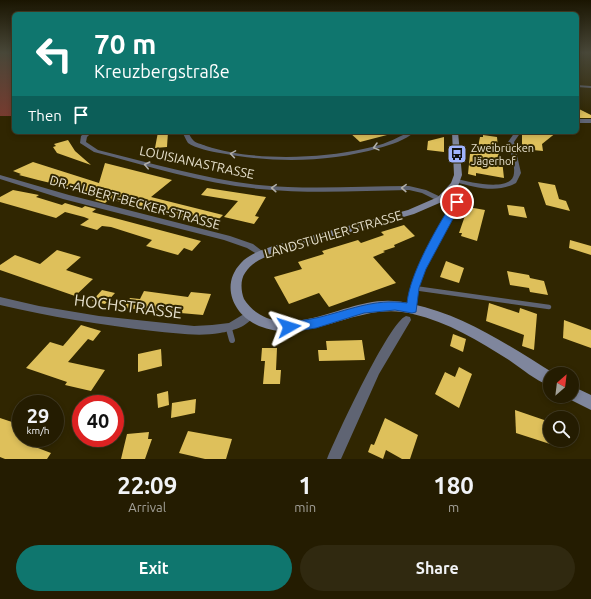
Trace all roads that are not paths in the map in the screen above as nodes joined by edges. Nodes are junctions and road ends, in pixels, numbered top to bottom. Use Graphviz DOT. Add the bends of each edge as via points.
graph roads {
  1 [pos="579,86"];
  2 [pos="591,87"];
  3 [pos="579,121"];
  4 [pos="591,121"];
  5 [pos="86,134"];
  6 [pos="186,134"];
  7 [pos="408,134"];
  8 [pos="456,134"];
  9 [pos="517,134"];
  10 [pos="0,177"];
  11 [pos="456,181"];
  12 [pos="464,191"];
  13 [pos="441,199"];
  14 [pos="262,254"];
  15 [pos="414,288"];
  16 [pos="0,302"];
  17 [pos="549,307"];
  18 [pos="412,308"];
  19 [pos="249,315"];
  20 [pos="406,320"];
  21 [pos="228,327"];
  22 [pos="232,340"];
  23 [pos="543,375"];
  24 [pos="579,397"];
  25 [pos="591,403"];
  26 [pos="334,459"];
  1 -- 2 [label="street"];
  3 -- 4 [label="street"];
  13 -- 5 [label="street, LOUISIANASTRASSE, one-way" via="424,191 409,188 282,189 213,180 96,151 83,143"];
  7 -- 6 [label="street, one-way" via="398,140 365,150 334,156 291,159 220,152 191,142"];
  8 -- 11 [label="street" via="459,169"];
  9 -- 11 [label="street" via="511,142 517,170 512,182 498,186"];
  10 -- 14 [label="street, DR.-ALBERT-BECKER-STRASSE" via="66,197 227,238 250,246"];
  11 -- 13 [label="street, LANDSTUHLER STRASSE"];
  12 -- 15 [label="lane" via="432,248"];
  13 -- 14 [label="street, LANDSTUHLER STRASSE" via="411,212"];
  14 -- 19 [label="street, LANDSTUHLER STRASSE" via="245,265 236,281 236,296"];
  15 -- 17 [label="lane"];
  15 -- 18 [label="lane"];
  16 -- 21 [label="street, HOCHSTRASSE" via="138,325 195,330"];
  18 -- 19 [label="street" via="364,308 316,323 289,327 262,322"];
  18 -- 23 [label="street" via="446,318 466,328"];
  19 -- 21 [label="street, HOCHSTRASSE" via="238,324"];
  20 -- 26 [label="street" via="390,341"];
  21 -- 22 [label="lane"];
  24 -- 25 [label="street"];
}
